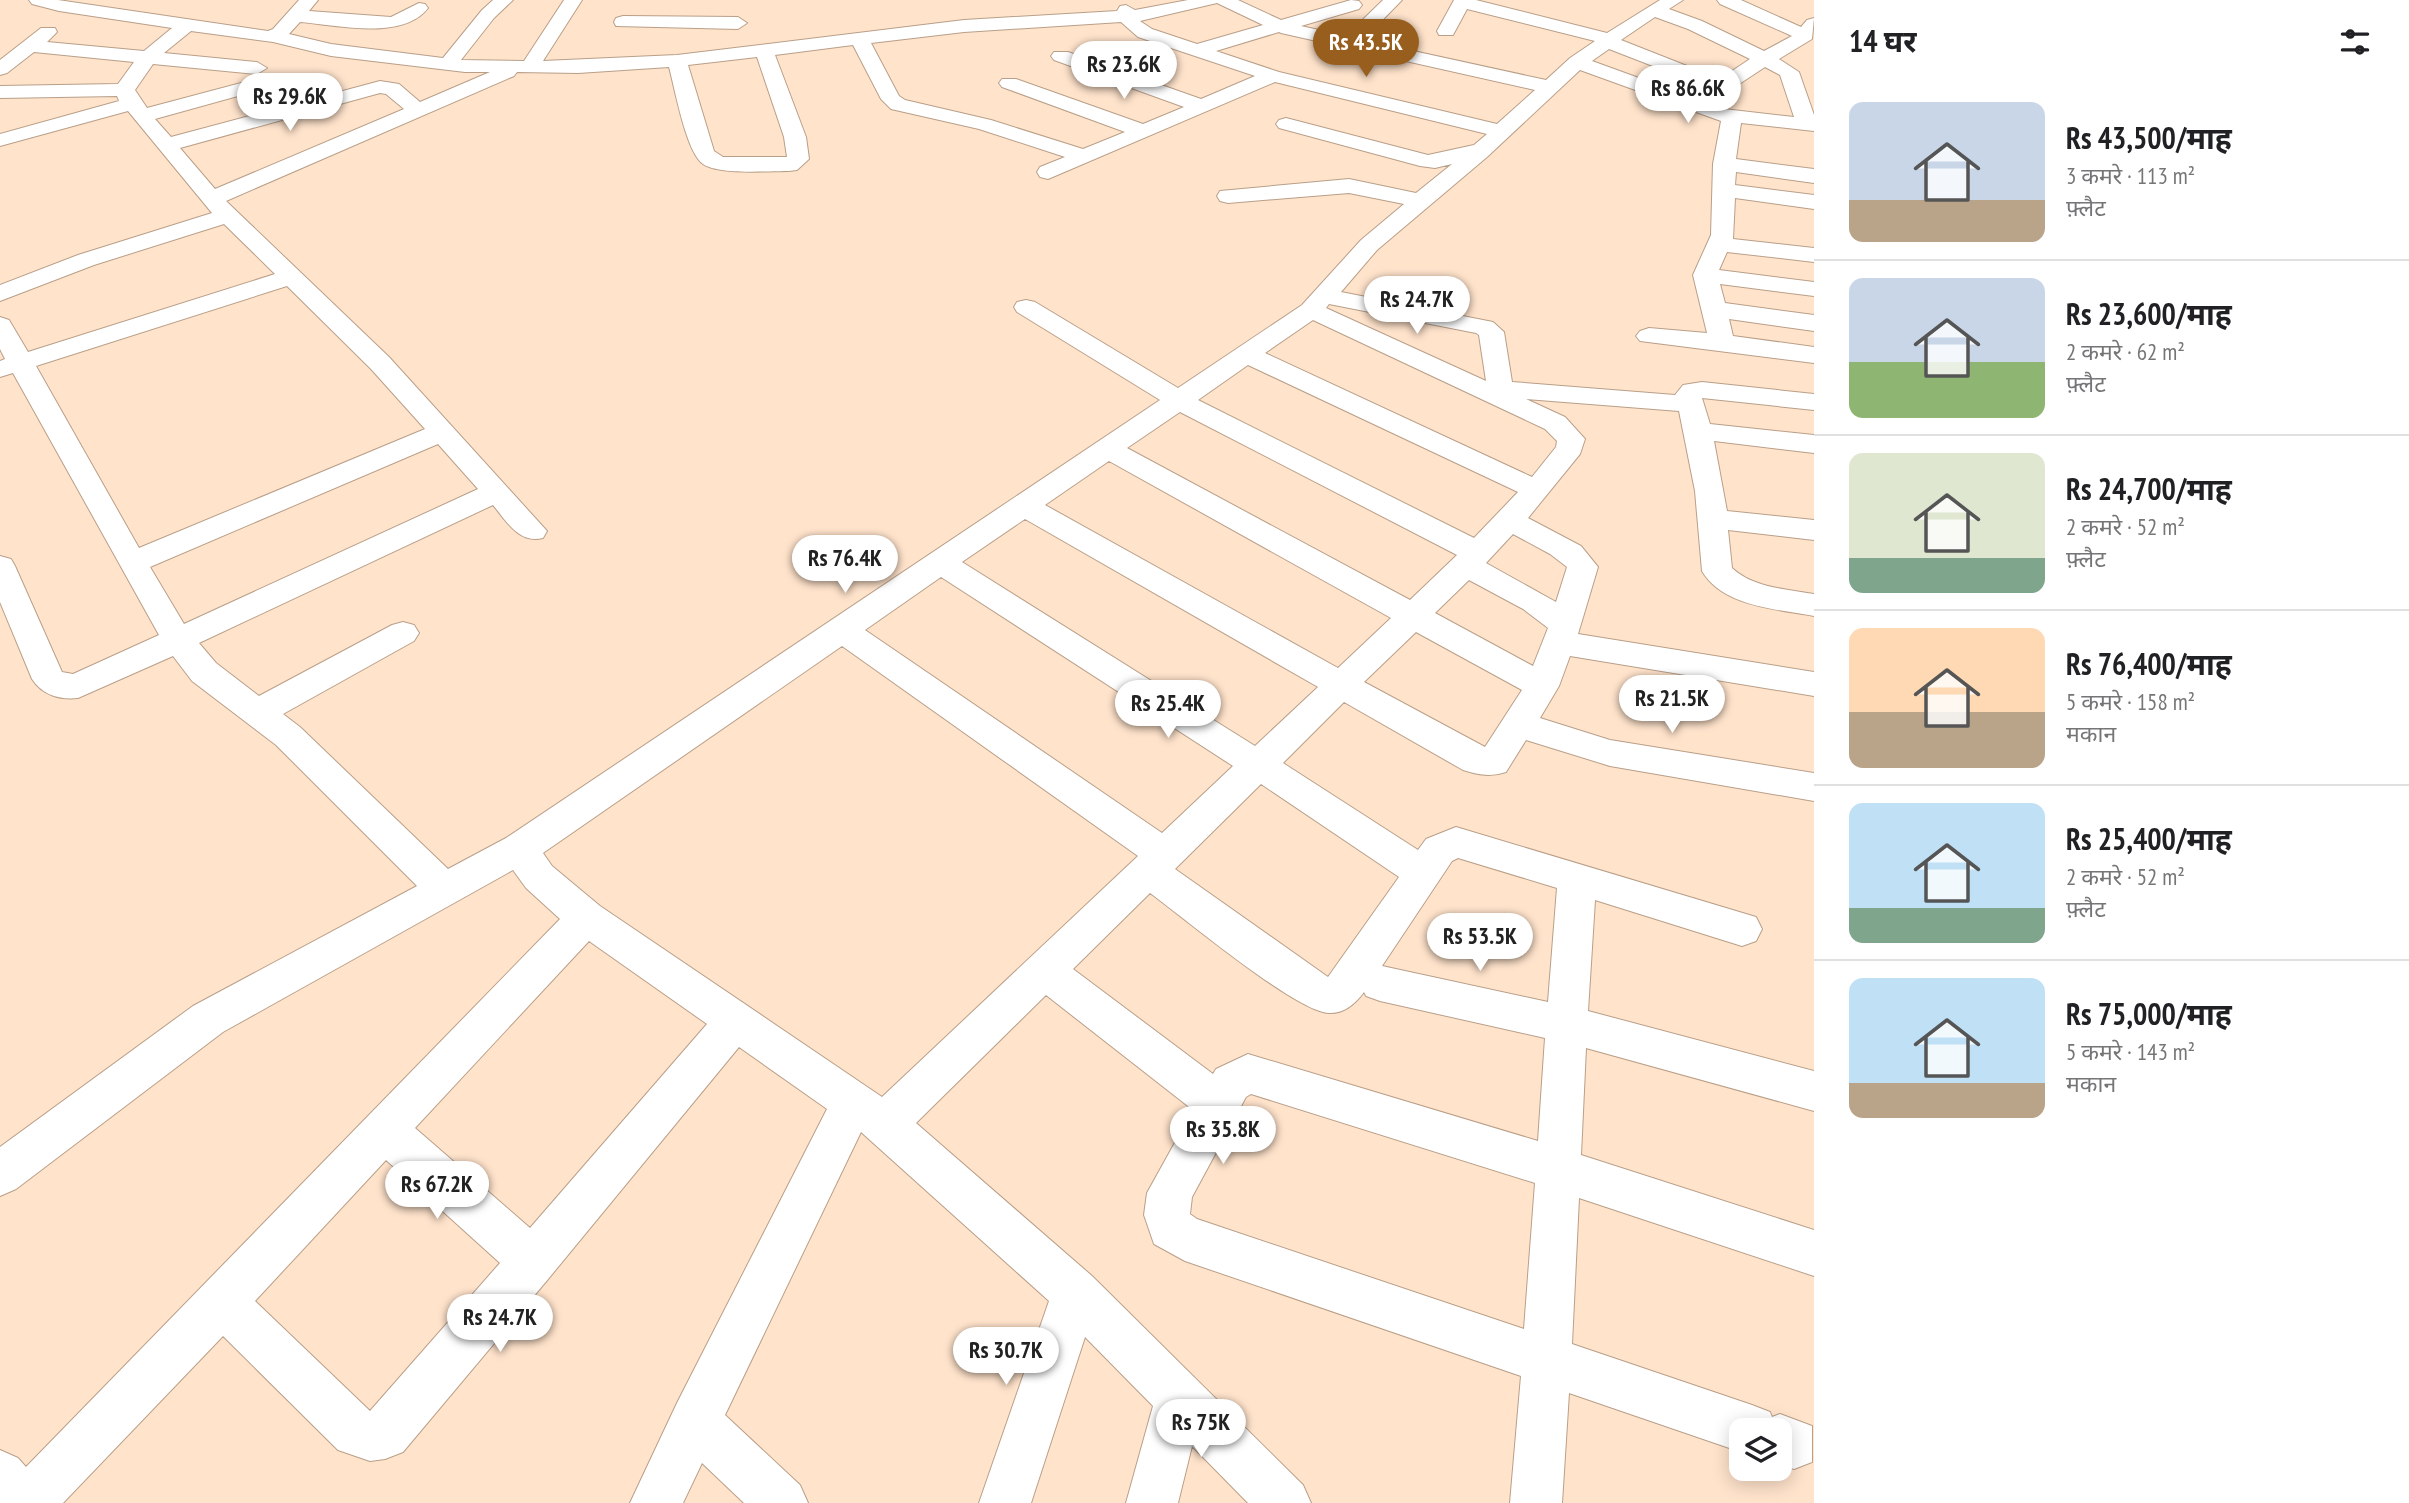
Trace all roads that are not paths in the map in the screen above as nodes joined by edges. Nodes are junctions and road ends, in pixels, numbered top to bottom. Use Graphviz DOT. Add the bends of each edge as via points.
graph roads {
  1 [pos="37,0"];
  2 [pos="138,0"];
  3 [pos="309,0"];
  4 [pos="504,0"];
  5 [pos="573,0"];
  6 [pos="741,0"];
  7 [pos="1210,0"];
  8 [pos="1224,0"];
  9 [pos="1393,0"];
  10 [pos="1535,0"];
  11 [pos="1726,0"];
  12 [pos="1462,1"];
  13 [pos="1667,3"];
  14 [pos="632,4"];
  15 [pos="1353,5"];
  16 [pos="419,8"];
  17 [pos="1126,8"];
  18 [pos="79,9"];
  19 [pos="117,15"];
  20 [pos="181,16"];
  21 [pos="296,16"];
  22 [pos="1521,17"];
  23 [pos="623,22"];
  24 [pos="738,23"];
  25 [pos="1282,27"];
  26 [pos="1446,31"];
  27 [pos="273,36"];
  28 [pos="1808,36"];
  29 [pos="858,37"];
  30 [pos="1609,40"];
  31 [pos="1725,40"];
  32 [pos="1358,43"];
  33 [pos="30,46"];
  34 [pos="764,51"];
  35 [pos="1194,51"];
  36 [pos="735,54"];
  37 [pos="1061,56"];
  38 [pos="148,57"];
  39 [pos="1764,59"];
  40 [pos="677,61"];
  41 [pos="1577,62"];
  42 [pos="1662,63"];
  43 [pos="448,64"];
  44 [pos="603,66"];
  45 [pos="523,68"];
  46 [pos="0,69"];
  47 [pos="1273,76"];
  48 [pos="1342,78"];
  49 [pos="1009,83"];
  50 [pos="1721,86"];
  51 [pos="1549,87"];
  52 [pos="0,92"];
  53 [pos="133,103"];
  54 [pos="20,105"];
  55 [pos="1693,105"];
  56 [pos="1201,106"];
  57 [pos="416,110"];
  58 [pos="1732,118"];
  59 [pos="1286,124"];
  60 [pos="1810,125"];
  61 [pos="1143,131"];
  62 [pos="27,133"];
  63 [pos="0,140"];
  64 [pos="1490,141"];
  65 [pos="166,145"];
  66 [pos="1083,156"];
  67 [pos="1724,164"];
  68 [pos="1048,172"];
  69 [pos="1814,176"];
  70 [pos="1724,190"];
  71 [pos="1227,196"];
  72 [pos="1420,201"];
  73 [pos="1814,202"];
  74 [pos="220,207"];
  75 [pos="1718,244"];
  76 [pos="1814,255"];
  77 [pos="1705,275"];
  78 [pos="291,277"];
  79 [pos="1814,289"];
  80 [pos="0,294"];
  81 [pos="1317,303"];
  82 [pos="1026,307"];
  83 [pos="1712,309"];
  84 [pos="1814,323"];
  85 [pos="0,325"];
  86 [pos="1649,336"];
  87 [pos="1722,342"];
  88 [pos="1247,355"];
  89 [pos="1814,355"];
  90 [pos="11,365"];
  91 [pos="1492,390"];
  92 [pos="1180,401"];
  93 [pos="1814,402"];
  94 [pos="1694,417"];
  95 [pos="443,432"];
  96 [pos="1814,444"];
  97 [pos="1109,450"];
  98 [pos="1537,490"];
  99 [pos="498,492"];
  100 [pos="1025,506"];
  101 [pos="1712,519"];
  102 [pos="1508,520"];
  103 [pos="1814,530"];
  104 [pos="533,531"];
  105 [pos="1471,559"];
  106 [pos="133,562"];
  107 [pos="941,563"];
  108 [pos="0,566"];
  109 [pos="1814,605"];
  110 [pos="1411,616"];
  111 [pos="841,629"];
  112 [pos="403,633"];
  113 [pos="1562,634"];
  114 [pos="177,639"];
  115 [pos="1814,684"];
  116 [pos="1342,685"];
  117 [pos="1542,686"];
  118 [pos="257,712"];
  119 [pos="1519,724"];
  120 [pos="1260,765"];
  121 [pos="1814,787"];
  122 [pos="519,849"];
  123 [pos="1157,863"];
  124 [pos="1423,873"];
  125 [pos="1577,879"];
  126 [pos="445,890"];
  127 [pos="586,918"];
  128 [pos="1742,929"];
  129 [pos="1045,971"];
  130 [pos="1380,983"];
  131 [pos="735,1021"];
  132 [pos="1566,1024"];
  133 [pos="1814,1091"];
  134 [pos="1219,1104"];
  135 [pos="869,1113"];
  136 [pos="386,1130"];
  137 [pos="1558,1169"];
  138 [pos="0,1174"];
  139 [pos="1813,1253"];
  140 [pos="533,1262"];
  141 [pos="1075,1293"];
  142 [pos="222,1302"];
  143 [pos="1548,1360"];
  144 [pos="1180,1396"];
  145 [pos="695,1421"];
  146 [pos="1729,1422"];
  147 [pos="0,1476"];
  148 [pos="24,1503"];
  149 [pos="656,1503"];
  150 [pos="782,1503"];
  151 [pos="1005,1503"];
  152 [pos="1152,1503"];
  153 [pos="1285,1503"];
  154 [pos="1536,1503"];
  1 -- 18 [label="street"];
  2 -- 19 [label="street"];
  3 -- 21 [label="street"];
  4 -- 43 [label="street"];
  5 -- 45 [label="street"];
  6 -- 24 [label="street"];
  7 -- 17 [label="street" via="1163,13"];
  8 -- 25 [label="street"];
  9 -- 32 [label="street"];
  10 -- 22 [label="street"];
  11 -- 28 [label="street"];
  12 -- 22 [label="street"];
  12 -- 26 [label="street"];
  13 -- 30 [label="street"];
  13 -- 31 [label="street"];
  14 -- 23 [label="street"];
  15 -- 25 [label="street"];
  16 -- 21 [label="street" via="391,23"];
  17 -- 29 [label="street"];
  17 -- 35 [label="street" via="1130,22 1145,33"];
  18 -- 19 [label="street"];
  18 -- 33 [label="street"];
  19 -- 20 [label="street" via="157,21"];
  20 -- 27 [label="street"];
  20 -- 38 [label="street"];
  21 -- 27 [label="street"];
  22 -- 30 [label="street"];
  23 -- 24 [label="street"];
  23 -- 44 [label="street"];
  24 -- 36 [label="street"];
  25 -- 32 [label="street"];
  25 -- 35 [label="street"];
  27 -- 43 [label="street" via="331,50"];
  28 -- 39 [label="street"];
  29 -- 34 [label="street"];
  29 -- 66 [label="street" via="898,105 984,124"];
  30 -- 41 [label="street"];
  30 -- 42 [label="street"];
  31 -- 39 [label="street"];
  31 -- 42 [label="street"];
  32 -- 48 [label="street"];
  32 -- 51 [label="street"];
  33 -- 38 [label="street"];
  33 -- 46 [label="street"];
  34 -- 36 [label="street"];
  34 -- 40 [label="street" via="795,137 798,159 789,165 709,159"];
  35 -- 47 [label="street"];
  36 -- 40 [label="street"];
  37 -- 56 [label="street"];
  38 -- 53 [label="street" via="129,80"];
  38 -- 53 [label="street" via="264,75"];
  39 -- 50 [label="street"];
  39 -- 60 [label="street" via="1789,72"];
  40 -- 44 [label="street"];
  41 -- 51 [label="street"];
  41 -- 55 [label="street"];
  42 -- 50 [label="street"];
  43 -- 45 [label="street"];
  44 -- 45 [label="street"];
  45 -- 57 [label="street"];
  47 -- 48 [label="street"];
  47 -- 56 [label="street"];
  48 -- 64 [label="street"];
  49 -- 61 [label="street"];
  50 -- 55 [label="street"];
  51 -- 64 [label="street"];
  52 -- 53 [label="street" via="68,93"];
  53 -- 62 [label="street"];
  53 -- 65 [label="street"];
  54 -- 62 [label="street"];
  55 -- 58 [label="street"];
  56 -- 61 [label="street"];
  57 -- 65 [label="street" via="392,88 380,87"];
  57 -- 74 [label="street"];
  58 -- 60 [label="street"];
  58 -- 67 [label="street"];
  59 -- 64 [label="street" via="1429,161 1442,161"];
  61 -- 66 [label="street"];
  62 -- 63 [label="street"];
  64 -- 72 [label="street"];
  65 -- 74 [label="street"];
  66 -- 68 [label="street"];
  67 -- 69 [label="street"];
  67 -- 70 [label="street"];
  70 -- 73 [label="street"];
  70 -- 75 [label="street" via="1723,235"];
  71 -- 72 [label="street" via="1349,186"];
  72 -- 81 [label="street" via="1369,245"];
  74 -- 78 [label="street"];
  74 -- 80 [label="street"];
  75 -- 76 [label="street"];
  75 -- 77 [label="street"];
  77 -- 79 [label="street"];
  77 -- 83 [label="street"];
  78 -- 90 [label="street"];
  78 -- 95 [label="street"];
  81 -- 88 [label="street"];
  81 -- 91 [label="street"];
  81 -- 91 [label="street" via="1484,327 1491,332"];
  82 -- 92 [label="street"];
  83 -- 84 [label="street"];
  83 -- 87 [label="street"];
  85 -- 90 [label="street"];
  86 -- 87 [label="street"];
  87 -- 89 [label="street"];
  88 -- 92 [label="street"];
  88 -- 98 [label="street"];
  90 -- 106 [label="street"];
  91 -- 94 [label="street"];
  91 -- 98 [label="street" via="1555,423 1571,439 1570,447"];
  92 -- 97 [label="street"];
  92 -- 105 [label="street"];
  93 -- 94 [label="street" via="1692,391 1688,396"];
  94 -- 96 [label="street"];
  94 -- 101 [label="street"];
  95 -- 99 [label="street"];
  95 -- 106 [label="street"];
  97 -- 100 [label="street"];
  97 -- 110 [label="street"];
  98 -- 102 [label="street"];
  99 -- 104 [label="street"];
  99 -- 114 [label="street"];
  100 -- 107 [label="street"];
  100 -- 116 [label="street"];
  101 -- 103 [label="street"];
  101 -- 109 [label="street" via="1717,571 1722,578 1746,590"];
  102 -- 105 [label="street"];
  102 -- 113 [label="street" via="1581,561"];
  105 -- 110 [label="street"];
  105 -- 113 [label="street" via="1534,601"];
  106 -- 114 [label="street"];
  107 -- 111 [label="street"];
  107 -- 120 [label="street"];
  108 -- 114 [label="street" via="48,679 57,686 78,686"];
  110 -- 116 [label="street"];
  110 -- 117 [label="street"];
  111 -- 122 [label="street"];
  111 -- 123 [label="street"];
  112 -- 118 [label="street"];
  113 -- 115 [label="street"];
  113 -- 117 [label="street"];
  114 -- 118 [label="street" via="204,672"];
  116 -- 119 [label="street" via="1475,760 1494,762"];
  116 -- 120 [label="street"];
  117 -- 119 [label="street"];
  118 -- 126 [label="street" via="288,736"];
  119 -- 121 [label="street" via="1610,753"];
  120 -- 123 [label="street"];
  120 -- 124 [label="street"];
  122 -- 126 [label="street"];
  122 -- 127 [label="street" via="539,877"];
  123 -- 124 [label="street" via="1310,989 1329,995 1341,992"];
  123 -- 129 [label="street"];
  124 -- 125 [label="street" via="1439,850 1456,842"];
  125 -- 128 [label="street"];
  125 -- 132 [label="street"];
  126 -- 138 [label="street" via="208,1019"];
  127 -- 131 [label="street"];
  127 -- 136 [label="street"];
  129 -- 134 [label="street"];
  129 -- 135 [label="street"];
  130 -- 132 [label="street"];
  131 -- 135 [label="street"];
  131 -- 140 [label="street"];
  132 -- 133 [label="street"];
  132 -- 137 [label="street"];
  134 -- 137 [label="street" via="1231,1083 1248,1074"];
  134 -- 143 [label="street" via="1170,1193 1170,1228 1185,1238"];
  135 -- 141 [label="street"];
  135 -- 145 [label="street"];
  136 -- 140 [label="street"];
  136 -- 142 [label="street"];
  137 -- 139 [label="street"];
  137 -- 143 [label="street"];
  140 -- 142 [label="street" via="398,1422 385,1434 370,1436 356,1432"];
  141 -- 144 [label="street"];
  141 -- 151 [label="street"];
  142 -- 148 [label="street"];
  143 -- 146 [label="street"];
  143 -- 154 [label="street"];
  144 -- 152 [label="street"];
  144 -- 153 [label="street"];
  145 -- 149 [label="street"];
  145 -- 150 [label="street"];
  147 -- 148 [label="street"];
}
